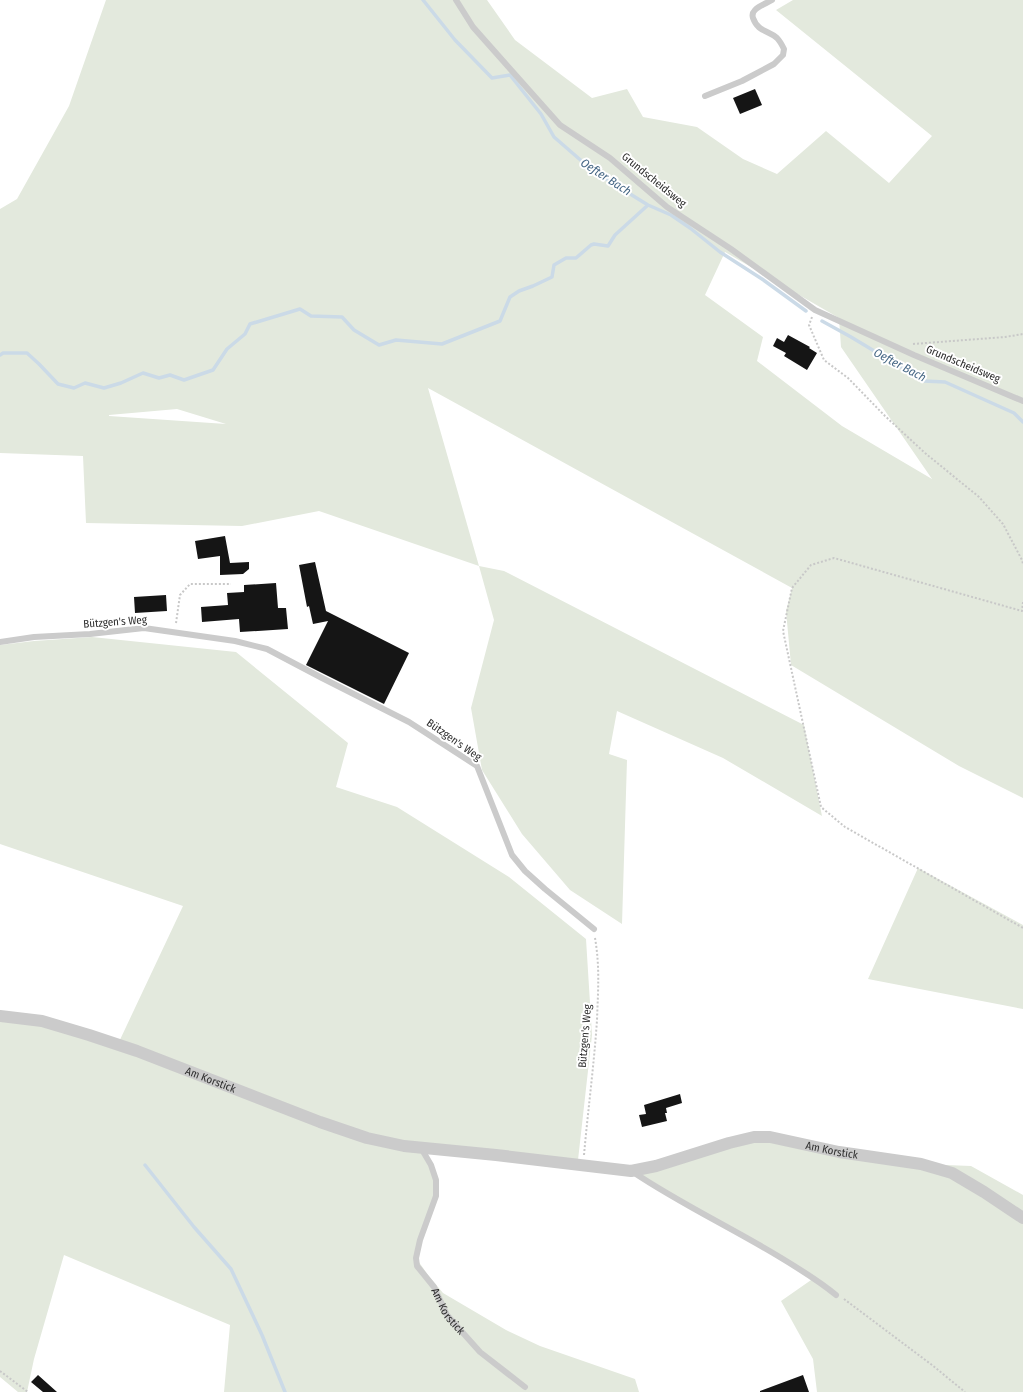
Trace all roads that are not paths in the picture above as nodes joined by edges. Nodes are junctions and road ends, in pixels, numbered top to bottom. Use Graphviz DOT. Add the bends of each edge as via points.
graph roads {
  1 [pos="456,0"];
  2 [pos="772,0"];
  3 [pos="705,96"];
  4 [pos="1023,401"];
  5 [pos="0,642"];
  6 [pos="594,929"];
  7 [pos="0,1016"];
  8 [pos="420,1147"];
  9 [pos="631,1170"];
  10 [pos="1023,1218"];
  11 [pos="836,1295"];
  12 [pos="525,1387"];
  1 -- 4 [label="lane, Grundscheidsweg" via="473,27 560,125 610,158 667,207 731,249 814,310"];
  2 -- 3 [label="lane" via="752,14 757,26 776,38 784,48 782,55 774,64 759,73"];
  5 -- 6 [label="lane, Bützgen's Weg" via="144,628 235,641 267,649 409,722 477,766 512,855 525,871"];
  7 -- 8 [label="street, Am Korstick" via="42,1021 89,1035 367,1138"];
  8 -- 9 [label="street, Am Korstick"];
  8 -- 12 [label="lane, Am Korstick" via="431,1165 436,1180 436,1196 420,1240 417,1266 434,1287 447,1315 480,1352"];
  9 -- 10 [label="street, Am Korstick" via="656,1166 754,1137 770,1137 839,1152 921,1164 952,1173"];
  9 -- 11 [label="lane, Am Korstick" via="663,1192 814,1278"];
}
